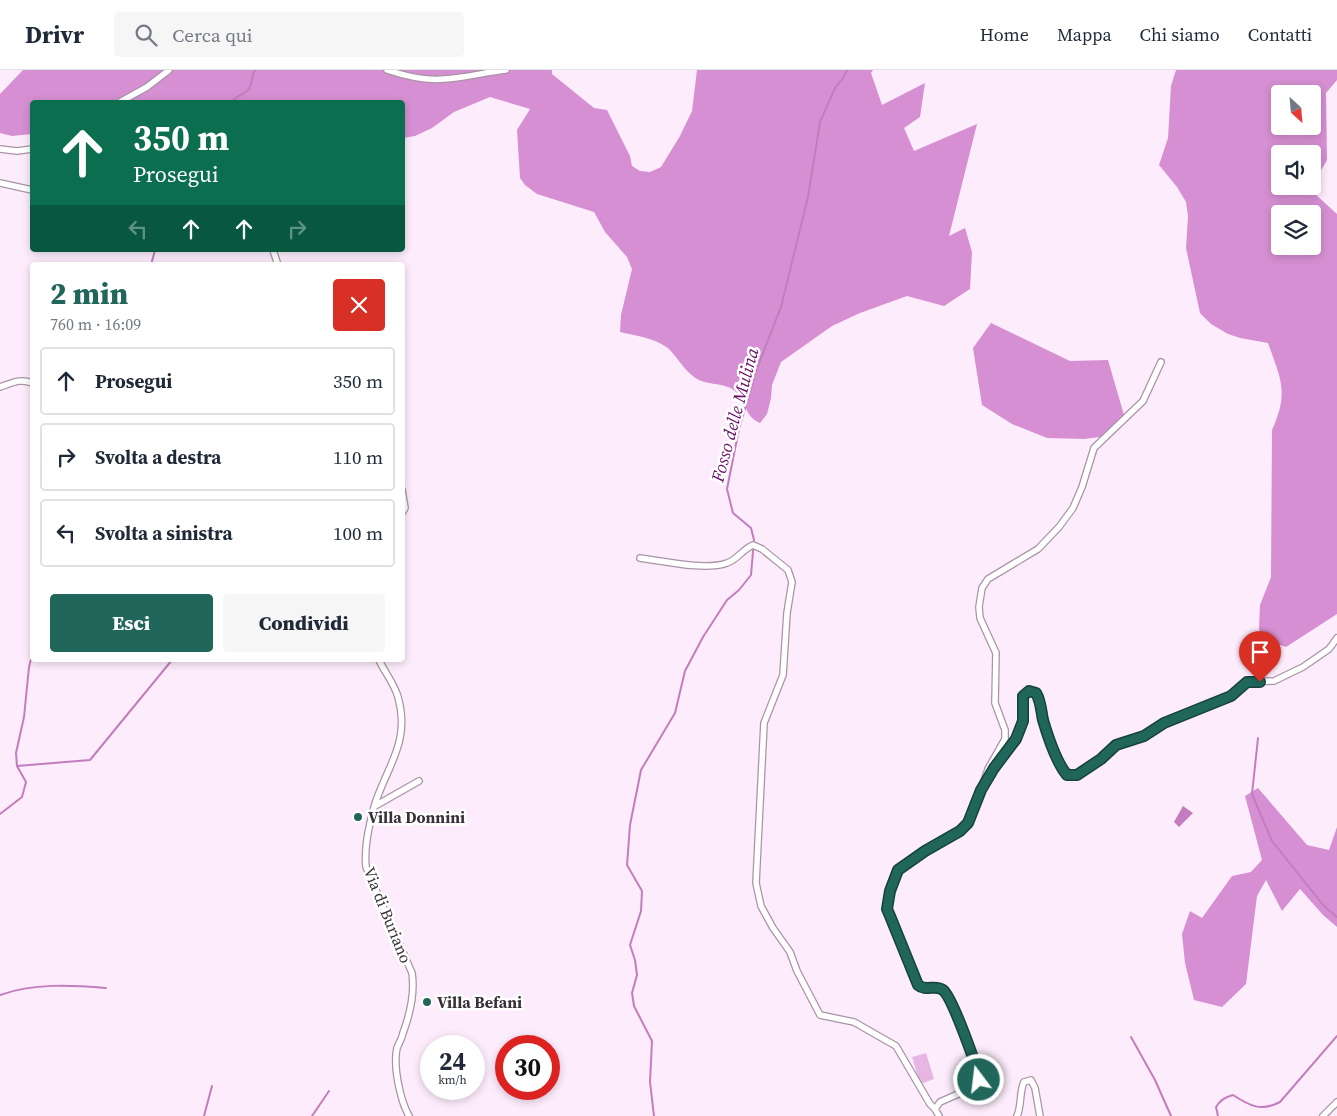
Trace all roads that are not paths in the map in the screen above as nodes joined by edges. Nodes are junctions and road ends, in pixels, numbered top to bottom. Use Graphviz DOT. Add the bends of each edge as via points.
graph roads {
  1 [pos="169,70"];
  2 [pos="387,70"];
  3 [pos="506,70"];
  4 [pos="123,100"];
  5 [pos="0,149"];
  6 [pos="30,149"];
  7 [pos="0,183"];
  8 [pos="30,190"];
  9 [pos="1161,362"];
  10 [pos="30,382"];
  11 [pos="0,387"];
  12 [pos="640,558"];
  13 [pos="1337,638"];
  14 [pos="380,662"];
  15 [pos="419,781"];
  16 [pos="981,790"];
  17 [pos="374,806"];
  18 [pos="1337,1102"];
  19 [pos="935,1109"];
  20 [pos="409,1116"];
  21 [pos="939,1116"];
  22 [pos="1017,1116"];
  23 [pos="1040,1116"];
  24 [pos="1323,1116"];
  1 -- 4 [label="street"];
  2 -- 3 [label="street" via="401,75 444,80"];
  5 -- 6 [label="street"];
  7 -- 8 [label="street"];
  9 -- 16 [label="street" via="1143,401 1094,448 1073,508 1060,527 1038,549 988,579 982,588 980,618 996,653 996,703 1005,739 988,769"];
  10 -- 11 [label="street" via="14,381"];
  12 -- 19 [label="street" via="711,565 727,563 752,545 788,570 792,582 783,675 764,723 756,883 761,906 790,952 820,1015 854,1022 896,1046"];
  13 -- 16 [label="street" via="1329,649 1303,667 1274,681 1247,682 1231,696 1164,723 1144,736 1116,745 1077,775 1067,775 1060,766 1043,720 1039,698 1029,691 1023,696 1023,721 1016,739"];
  14 -- 17 [label="street, Via di Buriano" via="394,684 402,716 402,736"];
  15 -- 17 [label="street"];
  16 -- 19 [label="street" via="968,823 960,831 898,870 887,909 918,985 926,989 942,989 951,1002 978,1075 977,1085 940,1102"];
  17 -- 20 [label="street, Via di Buriano" via="365,853 366,867 412,972 414,986 396,1059 400,1093"];
  18 -- 24 [label="street"];
  19 -- 21 [label="street"];
  22 -- 23 [label="street" via="1022,1086 1031,1080"];
}
